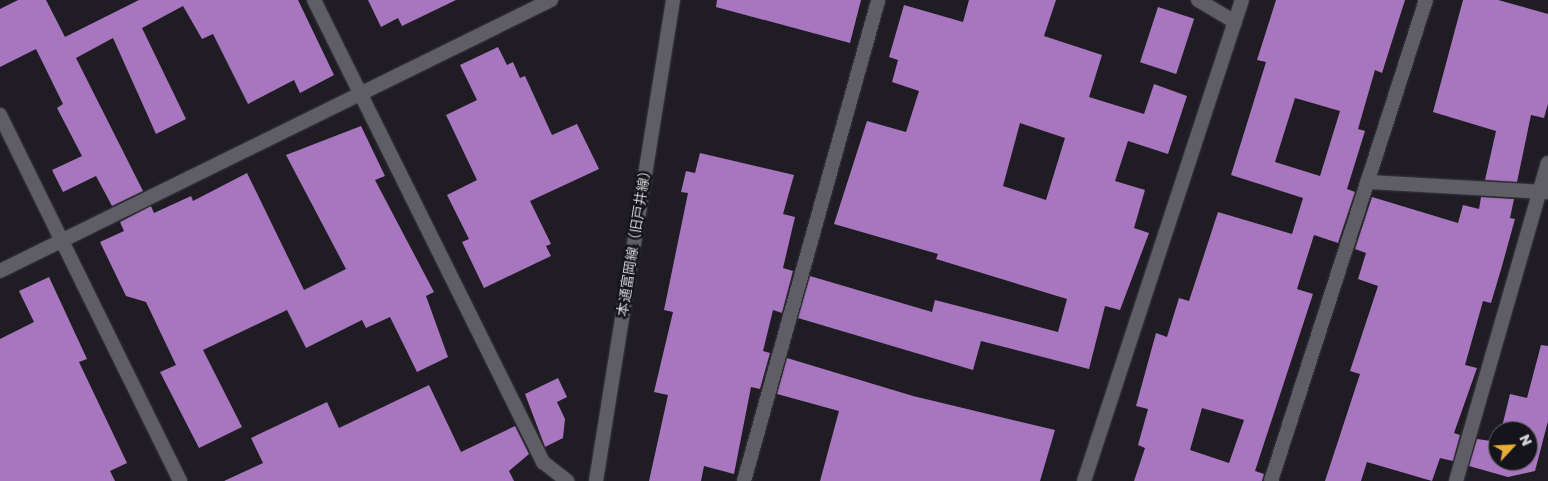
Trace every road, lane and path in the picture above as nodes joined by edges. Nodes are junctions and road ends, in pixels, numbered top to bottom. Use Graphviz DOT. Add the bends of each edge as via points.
graph roads {
  1 [pos="314,0"];
  2 [pos="551,0"];
  3 [pos="673,0"];
  4 [pos="878,0"];
  5 [pos="1198,0"];
  6 [pos="1242,0"];
  7 [pos="1426,0"];
  8 [pos="1235,22"];
  9 [pos="361,93"];
  10 [pos="0,114"];
  11 [pos="1548,163"];
  12 [pos="1367,182"];
  13 [pos="1544,192"];
  14 [pos="62,240"];
  15 [pos="0,271"];
  16 [pos="180,481"];
  17 [pos="567,481"];
  18 [pos="596,481"];
  19 [pos="744,481"];
  20 [pos="1084,481"];
  21 [pos="1271,481"];
  22 [pos="1456,481"];
  1 -- 9 [label="street"];
  2 -- 9 [label="street"];
  3 -- 18 [label="street, 本通富岡線（旧戸井線）"];
  4 -- 19 [label="street"];
  5 -- 8 [label="street"];
  6 -- 8 [label="street"];
  7 -- 12 [label="street"];
  8 -- 20 [label="street"];
  9 -- 14 [label="street"];
  9 -- 17 [label="street" via="543,462"];
  10 -- 14 [label="street"];
  11 -- 13 [label="street"];
  12 -- 13 [label="street"];
  12 -- 21 [label="street"];
  13 -- 22 [label="street"];
  14 -- 15 [label="street"];
  14 -- 16 [label="street"];
}
